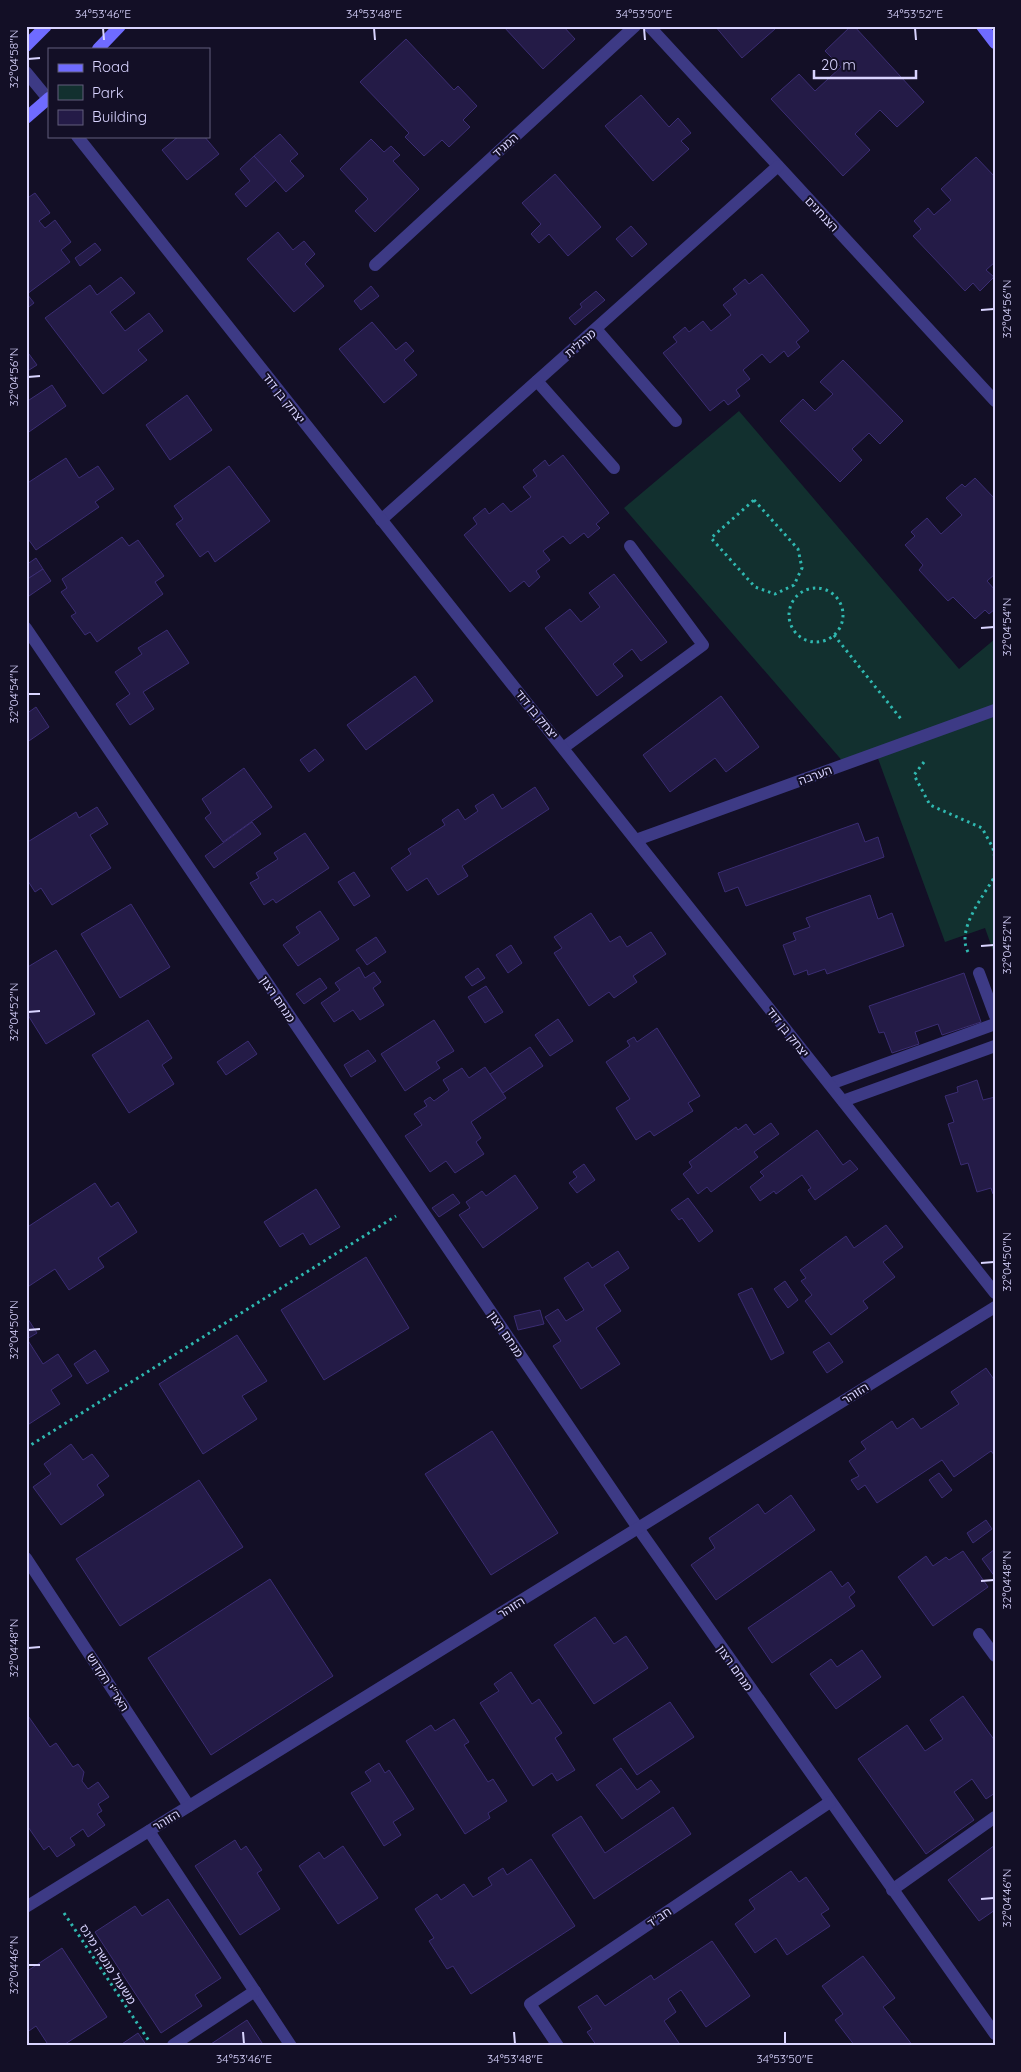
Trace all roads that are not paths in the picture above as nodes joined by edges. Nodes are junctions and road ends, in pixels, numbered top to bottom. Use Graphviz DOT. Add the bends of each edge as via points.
graph roads {
  1 [pos="46,26"];
  2 [pos="120,26"];
  3 [pos="635,26"];
  4 [pos="649,26"];
  5 [pos="982,26"];
  6 [pos="995,43"];
  7 [pos="26,46"];
  8 [pos="99,48"];
  9 [pos="26,72"];
  10 [pos="48,99"];
  11 [pos="26,118"];
  12 [pos="79,138"];
  13 [pos="778,166"];
  14 [pos="374,264"];
  15 [pos="596,328"];
  16 [pos="536,381"];
  17 [pos="995,401"];
  18 [pos="676,421"];
  19 [pos="614,468"];
  20 [pos="381,520"];
  21 [pos="630,546"];
  22 [pos="26,628"];
  23 [pos="995,710"];
  24 [pos="563,748"];
  25 [pos="636,840"];
  26 [pos="979,973"];
  27 [pos="995,1016"];
  28 [pos="995,1024"];
  29 [pos="995,1046"];
  30 [pos="830,1084"];
  31 [pos="843,1100"];
  32 [pos="995,1293"];
  33 [pos="995,1306"];
  34 [pos="638,1528"];
  35 [pos="26,1558"];
  36 [pos="979,1634"];
  37 [pos="995,1656"];
  38 [pos="830,1802"];
  39 [pos="189,1806"];
  40 [pos="995,1817"];
  41 [pos="149,1831"];
  42 [pos="892,1890"];
  43 [pos="26,1907"];
  44 [pos="255,1991"];
  45 [pos="995,2034"];
  46 [pos="173,2045"];
  47 [pos="291,2046"];
  48 [pos="558,2046"];
  1 -- 7 [label="main road"];
  2 -- 8 [label="main road"];
  3 -- 14 [label="street, המגיד"];
  4 -- 13 [label="street, הצנחנים"];
  5 -- 6 [label="main road"];
  9 -- 10 [label="street"];
  10 -- 11 [label="main road"];
  12 -- 20 [label="street, יצחק בן דוד"];
  13 -- 15 [label="street, מרגלית"];
  13 -- 17 [label="street, הצנחנים"];
  15 -- 16 [label="street, מרגלית"];
  15 -- 18 [label="street"];
  16 -- 19 [label="street"];
  16 -- 20 [label="street, מרגלית"];
  20 -- 24 [label="street, יצחק בן דוד"];
  21 -- 24 [label="street" via="703,645"];
  22 -- 34 [label="street, מנחם רצון"];
  23 -- 25 [label="street, הערבה"];
  24 -- 25 [label="street, יצחק בן דוד"];
  25 -- 30 [label="street, יצחק בן דוד"];
  26 -- 27 [label="street"];
  28 -- 30 [label="street"];
  29 -- 31 [label="street"];
  30 -- 31 [label="street, יצחק בן דוד"];
  31 -- 32 [label="street, יצחק בן דוד"];
  33 -- 34 [label="street, הזוהר"];
  34 -- 38 [label="street, מנחם רצון"];
  34 -- 39 [label="street, הזוהר"];
  35 -- 39 [label="street, האר\"י הקדוש"];
  36 -- 37 [label="street"];
  38 -- 42 [label="street, מנחם רצון"];
  38 -- 48 [label="street, חב\"ד" via="530,2004"];
  39 -- 41 [label="street, הזוהר"];
  40 -- 42 [label="street"];
  41 -- 43 [label="street, הזוהר"];
  41 -- 44 [label="street"];
  42 -- 45 [label="street, מנחם רצון"];
  44 -- 46 [label="street"];
  44 -- 47 [label="street"];
}
